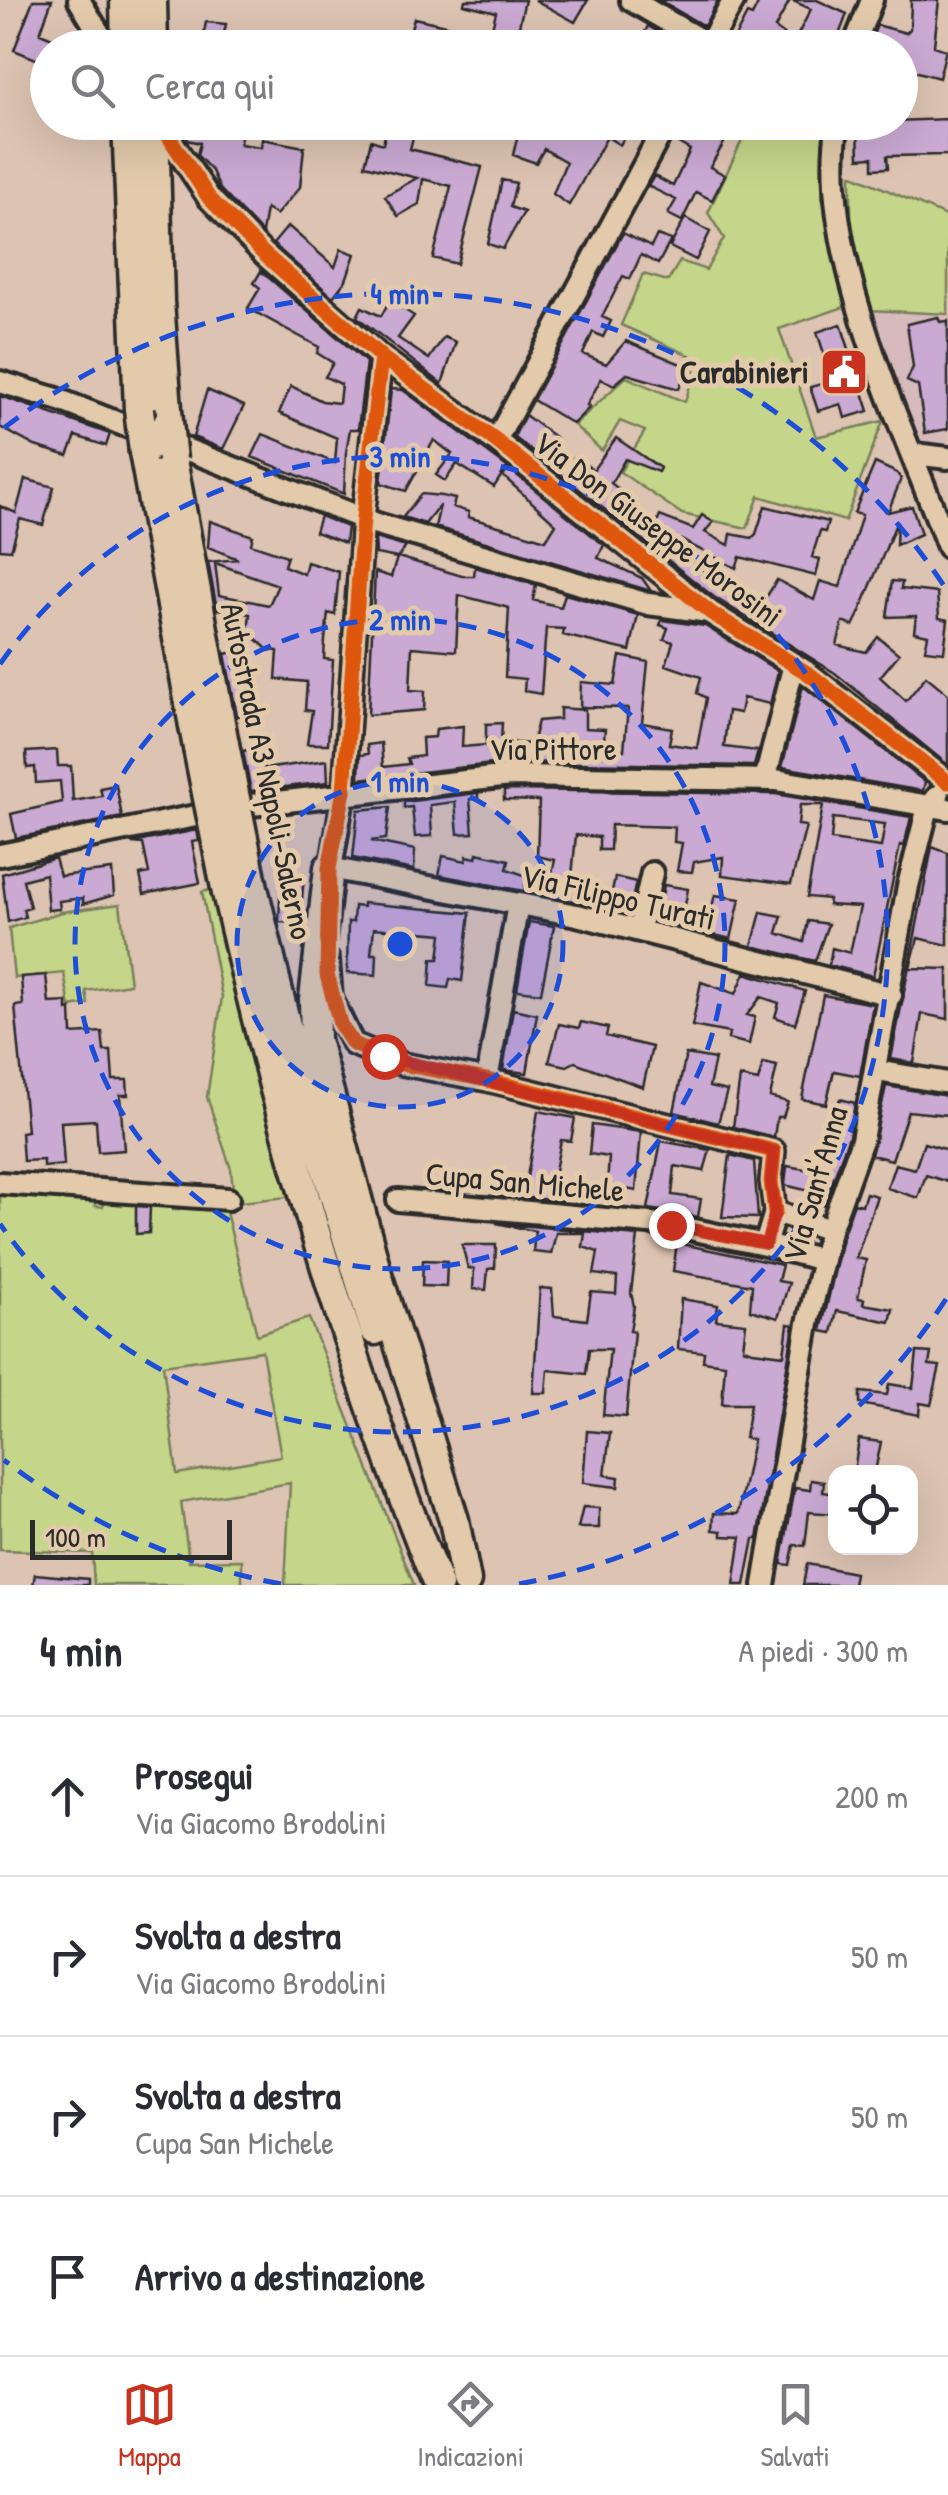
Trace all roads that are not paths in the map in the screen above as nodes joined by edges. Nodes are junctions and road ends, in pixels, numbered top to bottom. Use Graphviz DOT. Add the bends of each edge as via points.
graph roads {
  1 [pos="79,0"];
  2 [pos="124,0"];
  3 [pos="152,0"];
  4 [pos="631,0"];
  5 [pos="734,0"];
  6 [pos="872,0"];
  7 [pos="103,30"];
  8 [pos="117,30"];
  9 [pos="152,30"];
  10 [pos="681,30"];
  11 [pos="717,30"];
  12 [pos="860,30"];
  13 [pos="128,140"];
  14 [pos="154,140"];
  15 [pos="657,140"];
  16 [pos="836,140"];
  17 [pos="175,147"];
  18 [pos="381,357"];
  19 [pos="0,382"];
  20 [pos="496,440"];
  21 [pos="914,454"];
  22 [pos="948,458"];
  23 [pos="363,518"];
  24 [pos="948,547"];
  25 [pos="711,612"];
  26 [pos="794,664"];
  27 [pos="211,746"];
  28 [pos="765,780"];
  29 [pos="948,782"];
  30 [pos="344,792"];
  31 [pos="940,806"];
  32 [pos="0,855"];
  33 [pos="328,868"];
  34 [pos="652,872"];
  35 [pos="518,904"];
  36 [pos="638,930"];
  37 [pos="891,995"];
  38 [pos="877,1070"];
  39 [pos="487,1080"];
  40 [pos="948,1083"];
  41 [pos="0,1183"];
  42 [pos="228,1199"];
  43 [pos="398,1200"];
  44 [pos="775,1212"];
  45 [pos="830,1230"];
  46 [pos="766,1244"];
  47 [pos="823,1260"];
  48 [pos="457,1584"];
  49 [pos="764,1585"];
  1 -- 7 [label="street"];
  2 -- 8 [label="highway"];
  3 -- 9 [label="highway"];
  4 -- 10 [label="street"];
  5 -- 11 [label="street"];
  6 -- 12 [label="street"];
  13 -- 27 [label="highway, Autostrada A3 Napoli-Salerno, bridge" via="144,452"];
  14 -- 27 [label="highway, Autostrada A3 Napoli-Salerno, bridge" via="168,422"];
  15 -- 20 [label="street"];
  16 -- 21 [label="street" via="833,181 842,236 865,323"];
  17 -- 18 [label="street, Via Don Giuseppe Morosini" via="210,198 264,254"];
  18 -- 20 [label="street, Via Don Giuseppe Morosini"];
  18 -- 23 [label="street"];
  19 -- 23 [label="street"];
  20 -- 25 [label="street, Via Don Giuseppe Morosini"];
  21 -- 22 [label="street"];
  21 -- 24 [label="street"];
  23 -- 25 [label="street" via="648,604"];
  23 -- 30 [label="street"];
  25 -- 26 [label="street, Via Don Giuseppe Morosini"];
  26 -- 28 [label="street"];
  26 -- 29 [label="street, Via Don Giuseppe Morosini"];
  27 -- 48 [label="highway, Autostrada A3 Napoli-Salerno, bridge" via="297,1175 374,1414"];
  28 -- 30 [label="street, Via Pittore" via="510,776"];
  28 -- 31 [label="street, Via Pittore"];
  29 -- 31 [label="street"];
  30 -- 32 [label="street, Via Pittore"];
  30 -- 33 [label="street"];
  31 -- 37 [label="street, Via Sant'Anna" via="908,886"];
  33 -- 35 [label="street, Via Filippo Turati"];
  33 -- 39 [label="street" via="327,975 352,1044 402,1064"];
  33 -- 48 [label="highway" via="314,1040 377,1274 454,1520"];
  34 -- 36 [label="street"];
  35 -- 36 [label="street, Via Filippo Turati"];
  35 -- 39 [label="street"];
  36 -- 37 [label="street, Via Filippo Turati"];
  37 -- 38 [label="street, Via Sant'Anna"];
  38 -- 40 [label="street"];
  38 -- 45 [label="street, Via Sant'Anna" via="862,1140"];
  39 -- 44 [label="street" via="774,1151"];
  41 -- 42 [label="street"];
  43 -- 46 [label="street, Cupa San Michele" via="671,1225"];
  44 -- 45 [label="street"];
  44 -- 46 [label="street"];
  45 -- 47 [label="street, Via Sant'Anna"];
  46 -- 47 [label="street, Cupa San Michele"];
  47 -- 49 [label="street, Via Sant'Anna"];
}
